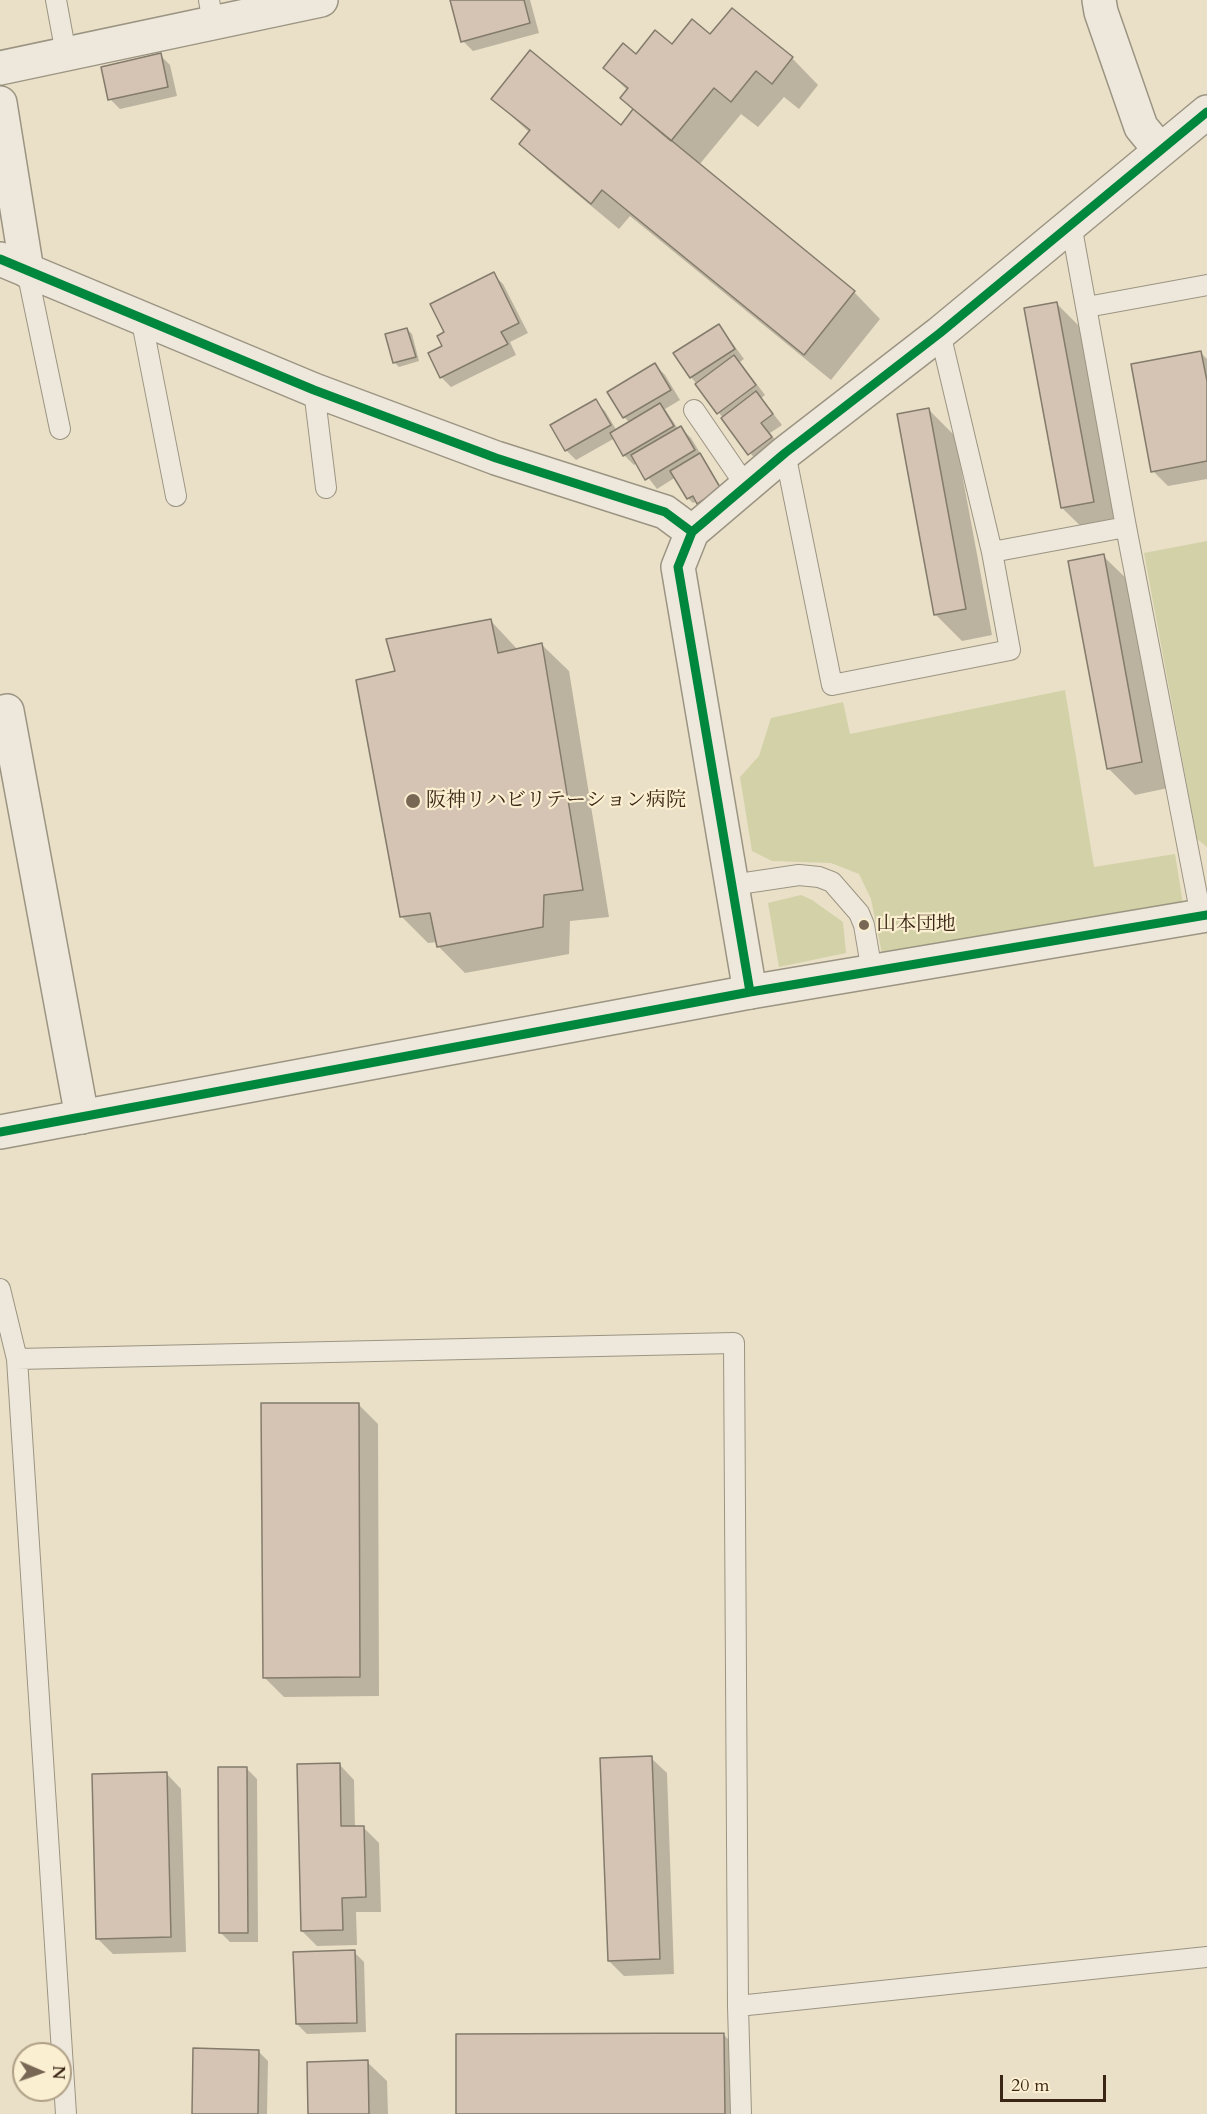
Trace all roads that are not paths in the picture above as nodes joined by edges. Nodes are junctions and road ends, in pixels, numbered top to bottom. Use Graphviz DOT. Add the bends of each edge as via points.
graph roads {
  1 [pos="56,0"];
  2 [pos="321,0"];
  3 [pos="1099,0"];
  4 [pos="211,11"];
  5 [pos="66,54"];
  6 [pos="0,68"];
  7 [pos="0,103"];
  8 [pos="1207,112"];
  9 [pos="1160,150"];
  10 [pos="1071,224"];
  11 [pos="14,265"];
  12 [pos="1207,285"];
  13 [pos="1087,307"];
  14 [pos="141,317"];
  15 [pos="940,333"];
  16 [pos="314,390"];
  17 [pos="694,410"];
  18 [pos="60,429"];
  19 [pos="785,453"];
  20 [pos="746,486"];
  21 [pos="326,488"];
  22 [pos="176,496"];
  23 [pos="1126,527"];
  24 [pos="692,532"];
  25 [pos="992,552"];
  26 [pos="0,713"];
  27 [pos="1200,867"];
  28 [pos="732,885"];
  29 [pos="1204,916"];
  30 [pos="872,972"];
  31 [pos="750,992"];
  32 [pos="82,1117"];
  33 [pos="0,1132"];
  34 [pos="0,1290"];
  35 [pos="17,1359"];
  36 [pos="1207,1957"];
  37 [pos="738,2006"];
  38 [pos="66,2114"];
  39 [pos="741,2114"];
  1 -- 5 [label="lane"];
  2 -- 4 [label="street"];
  3 -- 9 [label="street" via="1142,127"];
  4 -- 5 [label="street"];
  5 -- 6 [label="street"];
  7 -- 11 [label="street"];
  8 -- 9 [label="street"];
  9 -- 10 [label="street"];
  10 -- 13 [label="lane"];
  10 -- 15 [label="street"];
  11 -- 14 [label="street"];
  11 -- 18 [label="lane"];
  12 -- 13 [label="lane"];
  13 -- 23 [label="lane"];
  14 -- 16 [label="street"];
  14 -- 22 [label="lane"];
  15 -- 19 [label="street"];
  15 -- 25 [label="lane"];
  16 -- 21 [label="lane"];
  16 -- 24 [label="street" via="496,458 665,512"];
  17 -- 20 [label="lane"];
  19 -- 20 [label="street"];
  19 -- 25 [label="lane" via="832,685 1010,650"];
  20 -- 24 [label="street"];
  23 -- 25 [label="lane"];
  23 -- 27 [label="lane"];
  24 -- 28 [label="street" via="678,567"];
  26 -- 32 [label="street" via="7,711"];
  27 -- 29 [label="lane"];
  28 -- 30 [label="lane" via="799,876 832,882 860,913"];
  28 -- 31 [label="street"];
  29 -- 30 [label="street"];
  30 -- 31 [label="street"];
  31 -- 32 [label="street"];
  32 -- 33 [label="street"];
  34 -- 35 [label="lane"];
  35 -- 37 [label="lane" via="734,1343"];
  35 -- 38 [label="lane"];
  36 -- 37 [label="lane"];
  37 -- 39 [label="lane"];
}
